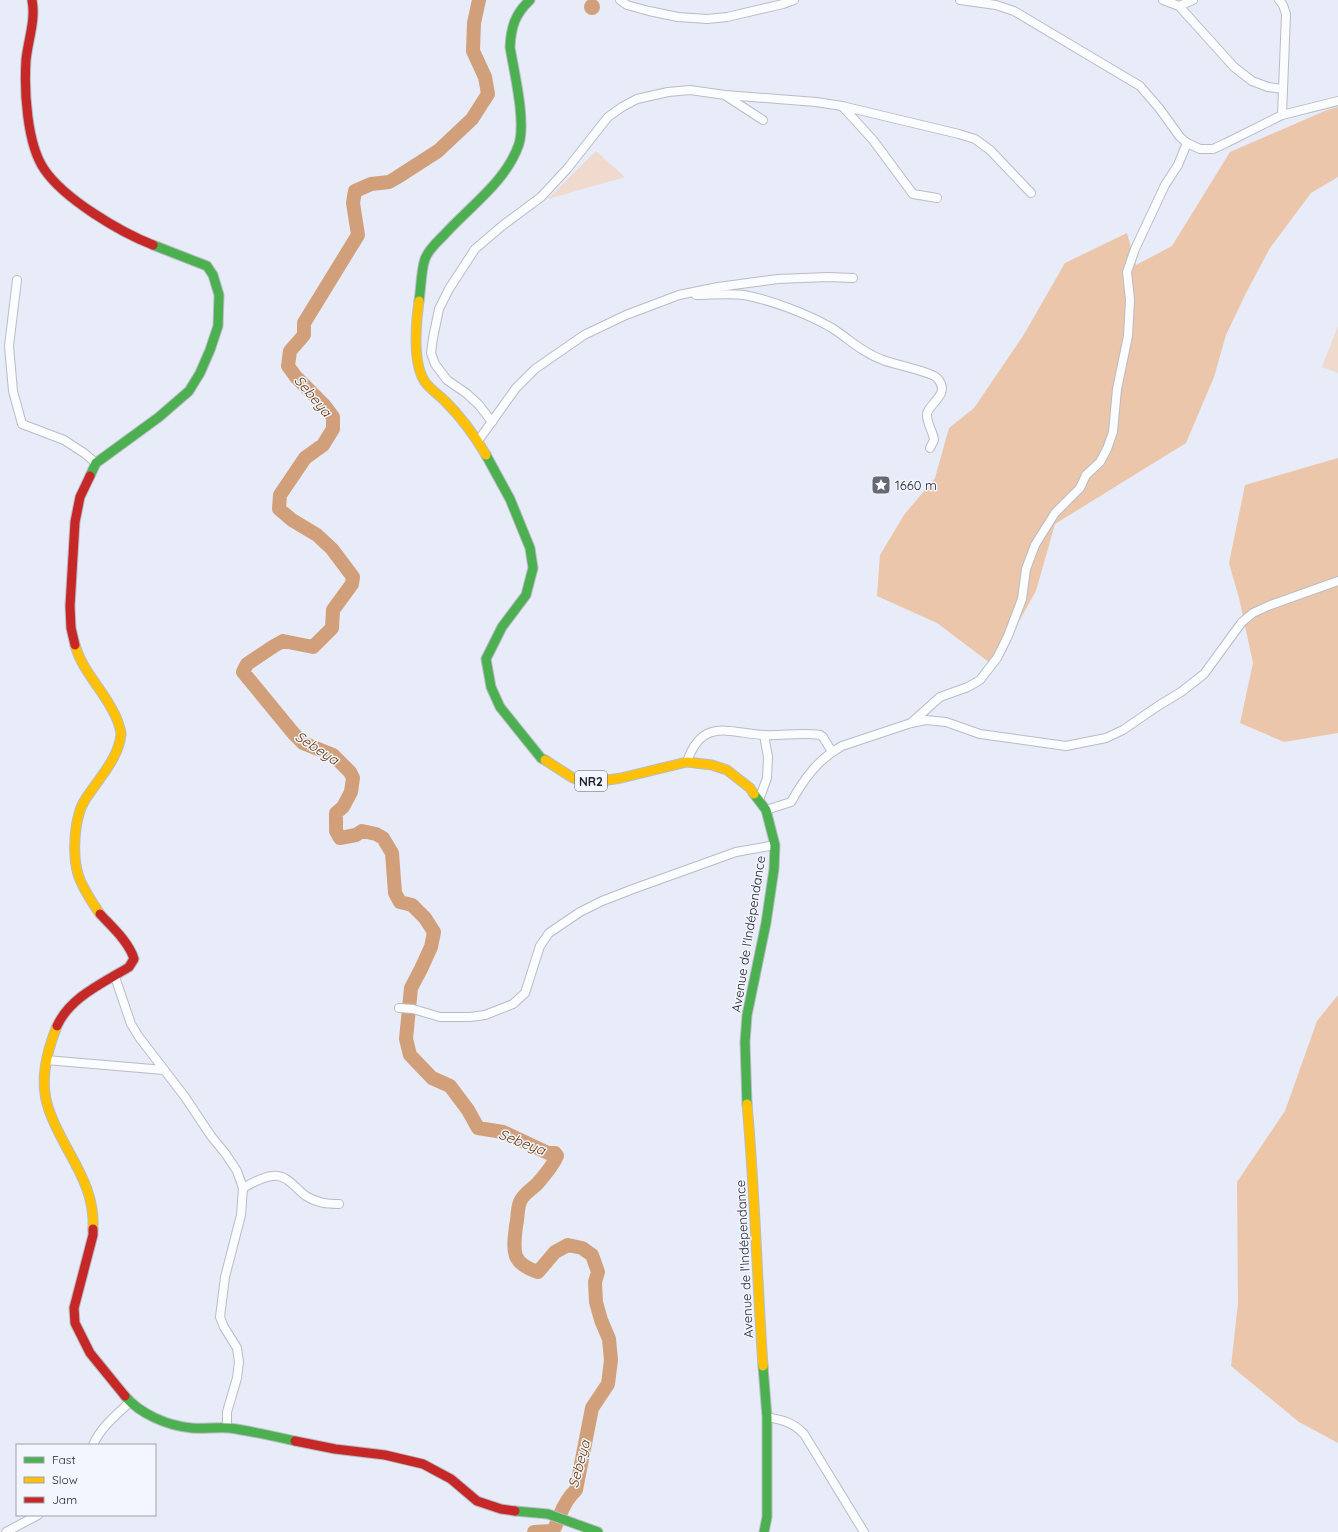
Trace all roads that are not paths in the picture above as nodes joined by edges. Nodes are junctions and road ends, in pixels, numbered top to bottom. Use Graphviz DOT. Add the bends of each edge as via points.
graph roads {
  1 [pos="32,0"];
  2 [pos="530,0"];
  3 [pos="620,0"];
  4 [pos="794,0"];
  5 [pos="960,0"];
  6 [pos="1163,0"];
  7 [pos="1193,0"];
  8 [pos="1279,0"];
  9 [pos="1179,6"];
  10 [pos="1282,89"];
  11 [pos="725,95"];
  12 [pos="1338,101"];
  13 [pos="842,106"];
  14 [pos="1282,115"];
  15 [pos="763,120"];
  16 [pos="1187,143"];
  17 [pos="1031,193"];
  18 [pos="937,198"];
  19 [pos="853,278"];
  20 [pos="17,280"];
  21 [pos="679,295"];
  22 [pos="492,422"];
  23 [pos="478,441"];
  24 [pos="930,448"];
  25 [pos="96,463"];
  26 [pos="1338,581"];
  27 [pos="911,723"];
  28 [pos="764,735"];
  29 [pos="832,752"];
  30 [pos="687,762"];
  31 [pos="759,800"];
  32 [pos="766,810"];
  33 [pos="775,845"];
  34 [pos="114,977"];
  35 [pos="405,1008"];
  36 [pos="46,1060"];
  37 [pos="164,1070"];
  38 [pos="243,1188"];
  39 [pos="339,1204"];
  40 [pos="130,1402"];
  41 [pos="767,1417"];
  42 [pos="227,1428"];
  43 [pos="93,1444"];
  44 [pos="36,1516"];
  45 [pos="6,1532"];
  46 [pos="598,1532"];
  47 [pos="764,1532"];
  48 [pos="864,1532"];
  1 -- 25 [label="main road" via="34,10 26,60 26,106 35,150 44,169 60,187 87,209 138,240 206,266 213,276 219,295 218,326 200,373 189,391 159,417"];
  2 -- 23 [label="main road, Avenue de l'Indépendance / NR2" via="517,12 510,35 521,125 519,143 511,161 492,188 457,220 425,258 418,308 418,368 426,382"];
  3 -- 4 [label="street" via="627,5 678,17 707,19 727,17"];
  5 -- 16 [label="street" via="1014,11 1140,86"];
  6 -- 9 [label="street"];
  7 -- 9 [label="street"];
  8 -- 10 [label="street" via="1286,14"];
  9 -- 10 [label="street" via="1234,67 1252,81"];
  10 -- 14 [label="street"];
  11 -- 13 [label="street"];
  11 -- 15 [label="street"];
  11 -- 22 [label="street" via="690,90 668,92 638,99 622,107 608,117 541,197 475,249 449,288 439,309 431,353 435,364 447,380 479,405"];
  12 -- 14 [label="street"];
  13 -- 17 [label="street" via="975,139 990,150"];
  13 -- 18 [label="street" via="873,140 913,194"];
  14 -- 16 [label="street" via="1213,149 1200,149"];
  16 -- 27 [label="street" via="1135,249 1127,272 1130,300 1128,336 1117,388 1113,432 1107,449 1100,462 1086,475 1080,488 1054,513 1035,545 1026,569 1022,599 997,658 980,680 940,697"];
  19 -- 21 [label="street" via="778,279"];
  20 -- 25 [label="street" via="9,346 13,391 22,424 64,440"];
  21 -- 22 [label="street" via="626,315 584,335 560,351 535,369 516,388"];
  21 -- 24 [label="street" via="742,295 762,300 794,310 831,328 860,349 882,360 930,373 938,378 941,387 941,394 926,415 934,440"];
  22 -- 23 [label="street"];
  23 -- 30 [label="main road, Avenue de l'Indépendance / NR2" via="495,469 525,532 533,568 526,595 502,627 486,659 491,687 500,707 541,758 573,778 595,782"];
  25 -- 34 [label="main road" via="80,497 75,522 71,628 76,648 114,711 121,732 112,762 79,813 75,853 78,875 88,897 132,952 134,959 129,967"];
  26 -- 27 [label="street" via="1253,613 1242,622 1204,674 1123,730 1106,738 1066,746 980,734 939,721"];
  27 -- 29 [label="street" via="842,746"];
  28 -- 29 [label="street" via="820,734"];
  28 -- 30 [label="street" via="720,730 708,733 691,750"];
  28 -- 31 [label="street" via="768,757 767,778"];
  29 -- 32 [label="street" via="809,773 791,802"];
  30 -- 31 [label="main road, Avenue de l'Indépendance / NR2" via="727,770 750,788"];
  31 -- 32 [label="main road, Avenue de l'Indépendance / NR2"];
  32 -- 33 [label="main road, Avenue de l'Indépendance / NR2"];
  33 -- 35 [label="street" via="736,852 602,901 580,912 549,933 540,946 526,993 513,1004 484,1015 470,1017 440,1017"];
  33 -- 41 [label="main road, Avenue de l'Indépendance / NR2" via="766,922 750,1000 745,1042"];
  34 -- 36 [label="main road" via="74,1002 61,1018"];
  34 -- 37 [label="street" via="131,1024"];
  36 -- 37 [label="street"];
  36 -- 40 [label="main road" via="46,1105 81,1172 94,1216 93,1235 74,1308 75,1323 90,1353"];
  37 -- 38 [label="street" via="225,1153"];
  38 -- 39 [label="street" via="273,1175 285,1178 314,1200 324,1204"];
  38 -- 42 [label="street" via="241,1215 225,1277 220,1317 237,1348 239,1362 227,1412"];
  40 -- 42 [label="main road" via="156,1419 168,1423 191,1428"];
  40 -- 43 [label="street" via="98,1434"];
  41 -- 47 [label="main road, Avenue de l'Indépendance / NR2" via="767,1510"];
  41 -- 48 [label="street" via="797,1426 804,1434"];
  42 -- 46 [label="main road" via="423,1464 451,1479 477,1501 502,1509 548,1514"];
  44 -- 45 [label="street"];
}
